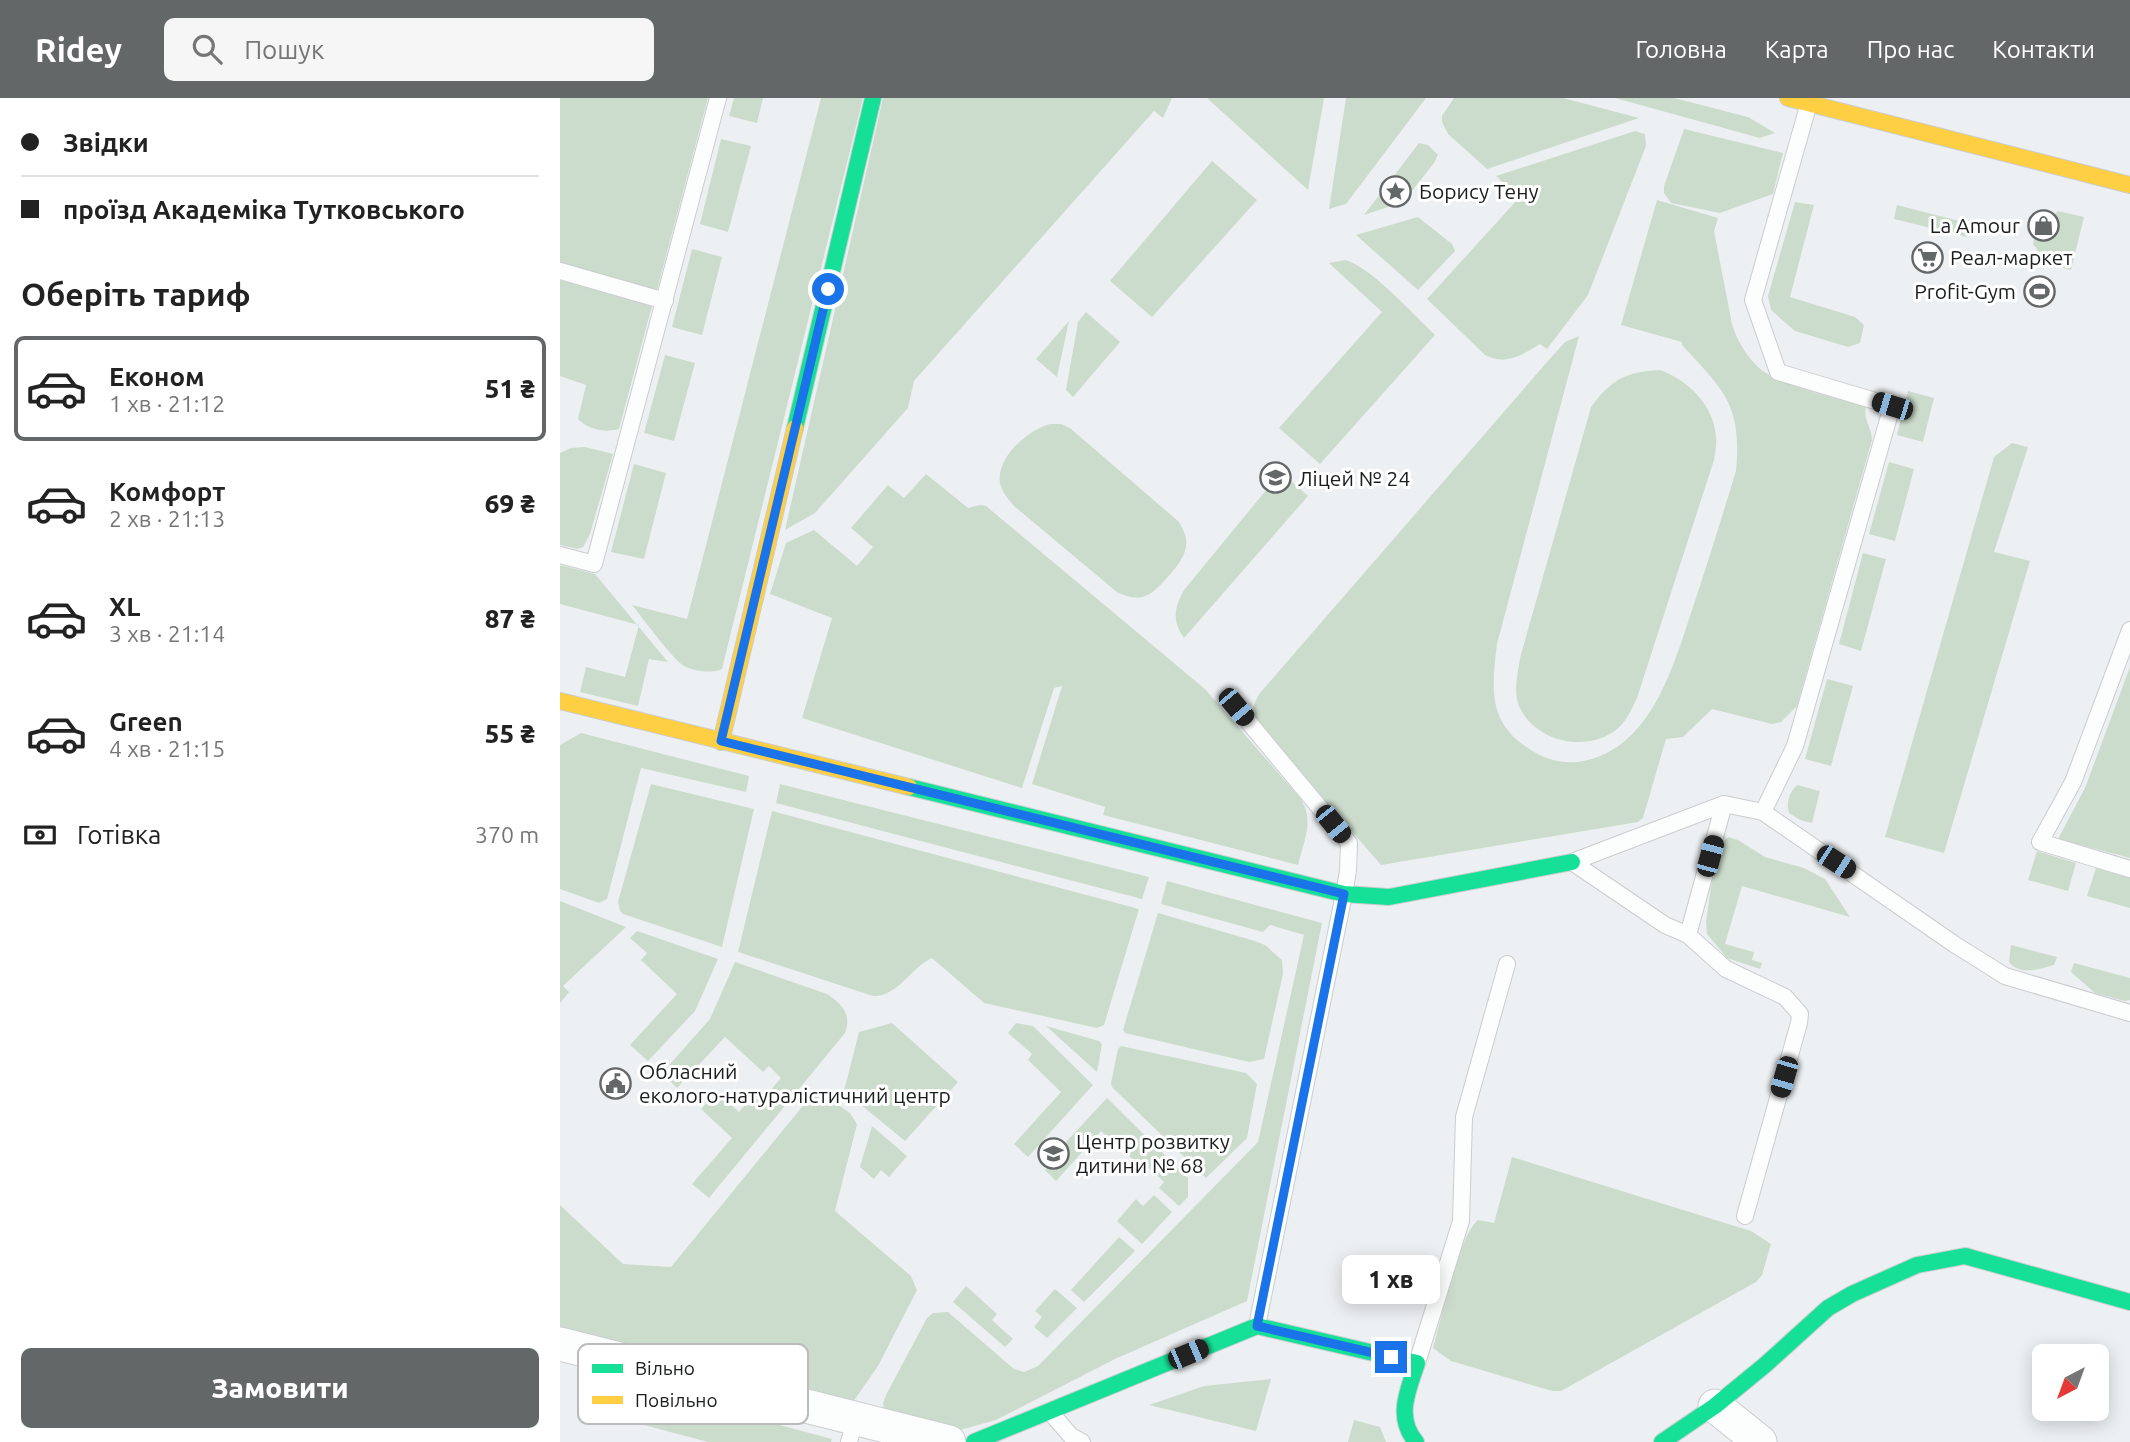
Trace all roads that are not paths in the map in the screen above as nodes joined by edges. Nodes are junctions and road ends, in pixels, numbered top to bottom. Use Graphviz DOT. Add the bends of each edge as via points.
graph roads {
  1 [pos="718,98"];
  2 [pos="873,98"];
  3 [pos="1788,98"];
  4 [pos="1809,103"];
  5 [pos="2128,178"];
  6 [pos="560,271"];
  7 [pos="665,300"];
  8 [pos="560,555"];
  9 [pos="2130,630"];
  10 [pos="560,701"];
  11 [pos="1236,707"];
  12 [pos="721,741"];
  13 [pos="1724,804"];
  14 [pos="1763,812"];
  15 [pos="1572,862"];
  16 [pos="2130,869"];
  17 [pos="1344,894"];
  18 [pos="1688,935"];
  19 [pos="1507,964"];
  20 [pos="2130,1013"];
  21 [pos="1745,1216"];
  22 [pos="2130,1302"];
  23 [pos="1257,1326"];
  24 [pos="560,1345"];
  25 [pos="578,1350"];
  26 [pos="1417,1363"];
  27 [pos="1715,1406"];
  28 [pos="1050,1412"];
  29 [pos="808,1418"];
  30 [pos="852,1431"];
  31 [pos="949,1442"];
  32 [pos="974,1442"];
  33 [pos="1082,1442"];
  34 [pos="1416,1442"];
  35 [pos="1661,1442"];
  36 [pos="1760,1442"];
  1 -- 7 [label="lane"];
  2 -- 12 [label="street"];
  3 -- 4 [label="street"];
  4 -- 5 [label="street"];
  4 -- 14 [label="lane" via="1754,300 1778,372 1892,406 1795,746"];
  6 -- 7 [label="lane"];
  7 -- 8 [label="lane" via="594,564"];
  9 -- 16 [label="lane" via="2073,782 2040,842"];
  10 -- 12 [label="street"];
  11 -- 17 [label="lane" via="1349,843"];
  12 -- 17 [label="street"];
  13 -- 14 [label="lane"];
  13 -- 15 [label="lane"];
  13 -- 18 [label="lane"];
  14 -- 20 [label="lane" via="2005,976"];
  15 -- 17 [label="street" via="1389,897"];
  15 -- 18 [label="lane" via="1665,925"];
  17 -- 23 [label="lane"];
  18 -- 21 [label="lane" via="1726,969 1785,997 1800,1014"];
  19 -- 26 [label="lane" via="1464,1117 1461,1221"];
  22 -- 27 [label="street" via="1965,1256 1917,1265 1828,1308"];
  23 -- 26 [label="street"];
  23 -- 28 [label="street"];
  24 -- 25 [label="street"];
  26 -- 34 [label="street" via="1403,1419 1406,1432"];
  27 -- 35 [label="street"];
  27 -- 36 [label="street"];
  28 -- 32 [label="street"];
  28 -- 33 [label="lane"];
  29 -- 30 [label="street"];
  30 -- 31 [label="street"];
}
